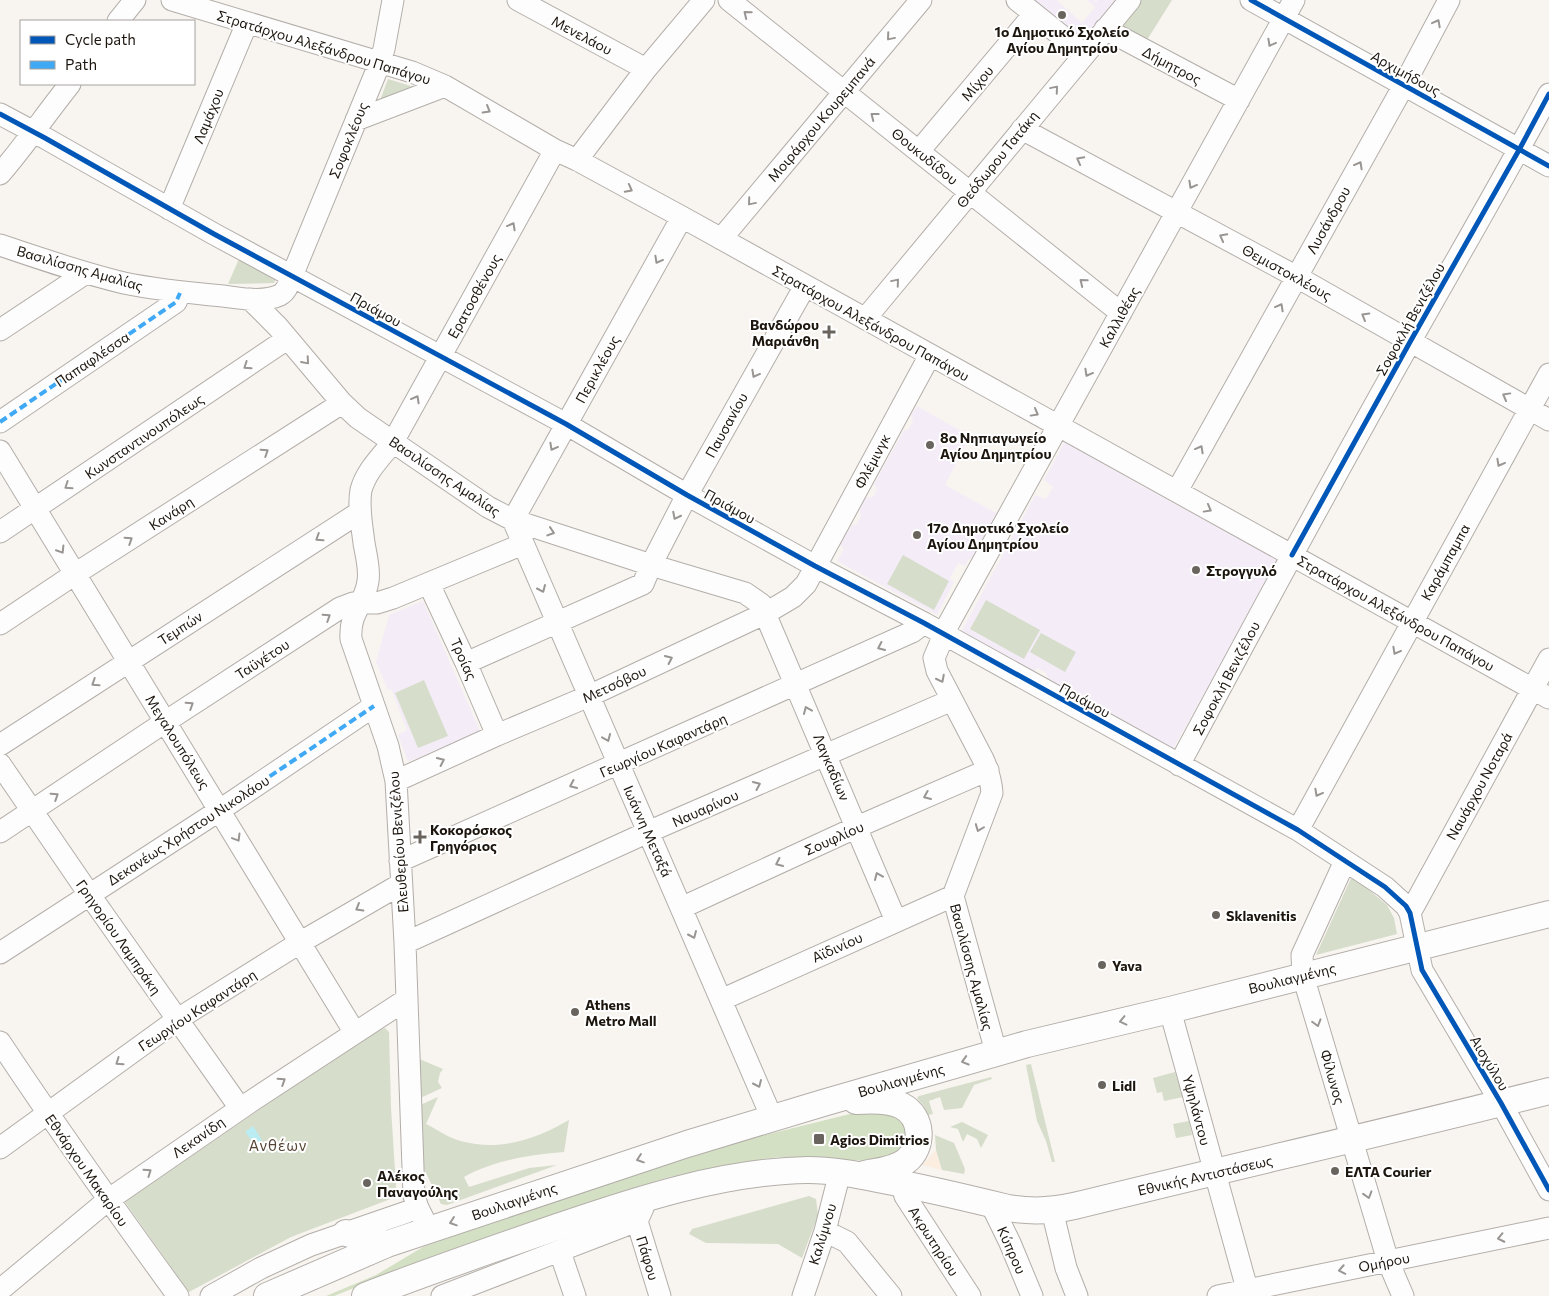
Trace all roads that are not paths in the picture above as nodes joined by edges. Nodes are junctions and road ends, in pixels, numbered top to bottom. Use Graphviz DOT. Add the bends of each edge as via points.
graph roads {
  1 [pos="135,0"];
  2 [pos="172,0"];
  3 [pos="393,0"];
  4 [pos="518,0"];
  5 [pos="704,0"];
  6 [pos="729,0"];
  7 [pos="921,0"];
  8 [pos="1017,0"];
  9 [pos="1130,0"];
  10 [pos="1251,0"];
  11 [pos="1294,0"];
  12 [pos="1449,0"];
  13 [pos="1034,14"];
  14 [pos="1284,18"];
  15 [pos="119,20"];
  16 [pos="247,23"];
  17 [pos="1105,29"];
  18 [pos="1084,54"];
  19 [pos="380,62"];
  20 [pos="646,69"];
  21 [pos="69,85"];
  22 [pos="1404,85"];
  23 [pos="445,86"];
  24 [pos="844,92"];
  25 [pos="1549,94"];
  26 [pos="1239,100"];
  27 [pos="0,114"];
  28 [pos="356,120"];
  29 [pos="1022,129"];
  30 [pos="33,131"];
  31 [pos="555,150"];
  32 [pos="1519,150"];
  33 [pos="919,152"];
  34 [pos="577,160"];
  35 [pos="1549,166"];
  36 [pos="0,174"];
  37 [pos="970,192"];
  38 [pos="170,208"];
  39 [pos="1177,212"];
  40 [pos="682,217"];
  41 [pos="720,239"];
  42 [pos="0,245"];
  43 [pos="86,273"];
  44 [pos="292,276"];
  45 [pos="1296,277"];
  46 [pos="804,286"];
  47 [pos="180,292"];
  48 [pos="250,299"];
  49 [pos="1121,312"];
  50 [pos="865,319"];
  51 [pos="0,330"];
  52 [pos="283,333"];
  53 [pos="1410,342"];
  54 [pos="930,355"];
  55 [pos="440,357"];
  56 [pos="1549,374"];
  57 [pos="342,403"];
  58 [pos="1530,409"];
  59 [pos="1549,420"];
  60 [pos="0,422"];
  61 [pos="566,424"];
  62 [pos="1058,426"];
  63 [pos="392,442"];
  64 [pos="0,451"];
  65 [pos="1177,492"];
  66 [pos="686,495"];
  67 [pos="35,509"];
  68 [pos="360,512"];
  69 [pos="513,520"];
  70 [pos="0,532"];
  71 [pos="523,544"];
  72 [pos="1292,555"];
  73 [pos="650,565"];
  74 [pos="815,566"];
  75 [pos="76,574"];
  76 [pos="429,584"];
  77 [pos="360,602"];
  78 [pos="766,613"];
  79 [pos="1412,622"];
  80 [pos="557,623"];
  81 [pos="924,623"];
  82 [pos="0,624"];
  83 [pos="943,634"];
  84 [pos="1549,659"];
  85 [pos="129,661"];
  86 [pos="466,663"];
  87 [pos="797,685"];
  88 [pos="1541,693"];
  89 [pos="589,696"];
  90 [pos="952,700"];
  91 [pos="374,706"];
  92 [pos="165,722"];
  93 [pos="497,735"];
  94 [pos="0,745"];
  95 [pos="826,754"];
  96 [pos="0,764"];
  97 [pos="619,765"];
  98 [pos="1179,765"];
  99 [pos="988,770"];
  100 [pos="396,781"];
  101 [pos="220,810"];
  102 [pos="32,811"];
  103 [pos="857,827"];
  104 [pos="1298,830"];
  105 [pos="0,832"];
  106 [pos="648,832"];
  107 [pos="1345,860"];
  108 [pos="400,861"];
  109 [pos="401,884"];
  110 [pos="89,894"];
  111 [pos="953,896"];
  112 [pos="681,908"];
  113 [pos="1410,913"];
  114 [pos="1549,914"];
  115 [pos="896,920"];
  116 [pos="301,942"];
  117 [pos="404,943"];
  118 [pos="1417,947"];
  119 [pos="0,953"];
  120 [pos="1303,976"];
  121 [pos="721,1000"];
  122 [pos="401,1002"];
  123 [pos="1170,1010"];
  124 [pos="178,1019"];
  125 [pos="356,1033"];
  126 [pos="0,1042"];
  127 [pos="996,1052"];
  128 [pos="1549,1091"];
  129 [pos="823,1103"];
  130 [pos="1501,1103"];
  131 [pos="240,1108"];
  132 [pos="47,1113"];
  133 [pos="772,1118"];
  134 [pos="1351,1140"];
  135 [pos="0,1148"];
  136 [pos="1214,1172"];
  137 [pos="849,1173"];
  138 [pos="901,1183"];
  139 [pos="1549,1190"];
  140 [pos="655,1196"];
  141 [pos="108,1200"];
  142 [pos="991,1204"];
  143 [pos="1052,1210"];
  144 [pos="637,1221"];
  145 [pos="1549,1228"];
  146 [pos="408,1231"];
  147 [pos="826,1231"];
  148 [pos="346,1233"];
  149 [pos="560,1252"];
  150 [pos="1388,1261"];
  151 [pos="451,1263"];
  152 [pos="0,1290"];
  153 [pos="1248,1293"];
  154 [pos="178,1296"];
  155 [pos="211,1296"];
  156 [pos="267,1296"];
  157 [pos="365,1296"];
  158 [pos="443,1296"];
  159 [pos="576,1296"];
  160 [pos="660,1296"];
  161 [pos="803,1296"];
  162 [pos="890,1296"];
  163 [pos="970,1296"];
  164 [pos="1032,1296"];
  165 [pos="1077,1296"];
  166 [pos="1218,1296"];
  167 [pos="1403,1296"];
  1 -- 15 [label="street"];
  2 -- 16 [label="street, Στρατάρχου Αλεξάνδρου Παπάγου"];
  3 -- 19 [label="street, Σοφοκλέους"];
  4 -- 20 [label="street, Μενελάου"];
  5 -- 20 [label="street"];
  24 -- 6 [label="street, Θουκυδίδου, one-way"];
  7 -- 24 [label="street, Μοιράρχου Κουρεμπανά, one-way"];
  8 -- 13 [label="street"];
  9 -- 17 [label="street, Θεόδωρου Τατάκη"];
  10 -- 14 [label="street, Αρχιμήδους"];
  11 -- 14 [label="street, Καλλιθέας"];
  22 -- 12 [label="street, Λυσάνδρου, one-way"];
  13 -- 18 [label="street"];
  13 -- 33 [label="street, Μίχου"];
  14 -- 22 [label="street, Αρχιμήδους"];
  14 -- 26 [label="street, Καλλιθέας, one-way"];
  16 -- 19 [label="street, Στρατάρχου Αλεξάνδρου Παπάγου"];
  16 -- 38 [label="street, Λαμάχου"];
  17 -- 18 [label="street, Θεόδωρου Τατάκη"];
  17 -- 26 [label="street, Δήμητρος"];
  29 -- 18 [label="street, Θεόδωρου Τατάκη, one-way"];
  19 -- 23 [label="street, Στρατάρχου Αλεξάνδρου Παπάγου"];
  19 -- 28 [label="street, Σοφοκλέους"];
  20 -- 34 [label="street"];
  21 -- 30 [label="street"];
  22 -- 32 [label="street, Αρχιμήδους"];
  45 -- 22 [label="street, Λυσάνδρου, one-way"];
  23 -- 28 [label="street"];
  23 -- 31 [label="street, Στρατάρχου Αλεξάνδρου Παπάγου, one-way"];
  33 -- 24 [label="street, Θουκυδίδου, one-way"];
  24 -- 41 [label="street, Μοιράρχου Κουρεμπανά, one-way"];
  25 -- 32 [label="street, Σοφοκλή Βενιζέλου"];
  26 -- 39 [label="street, Καλλιθέας, one-way"];
  27 -- 30 [label="street, Πριάμου"];
  28 -- 44 [label="street, Σοφοκλέους"];
  29 -- 37 [label="street, Θεόδωρου Τατάκη"];
  39 -- 29 [label="street, Θεμιστοκλέους, one-way"];
  30 -- 36 [label="street"];
  30 -- 38 [label="street, Πριάμου"];
  31 -- 34 [label="street, Στρατάρχου Αλεξάνδρου Παπάγου"];
  55 -- 31 [label="street, Ερατοσθένους, one-way"];
  32 -- 35 [label="street, Αρχιμήδους"];
  32 -- 53 [label="street, Σοφοκλή Βενιζέλου"];
  33 -- 37 [label="street, Θουκυδίδου"];
  34 -- 40 [label="street, Στρατάρχου Αλεξάνδρου Παπάγου, one-way"];
  49 -- 37 [label="street, Θουκυδίδου, one-way"];
  50 -- 37 [label="street, Θεόδωρου Τατάκη, one-way"];
  38 -- 44 [label="street, Πριάμου"];
  45 -- 39 [label="street, Θεμιστοκλέους, one-way"];
  39 -- 49 [label="street, Καλλιθέας"];
  40 -- 41 [label="street, Στρατάρχου Αλεξάνδρου Παπάγου"];
  40 -- 61 [label="street, Περικλέους, one-way"];
  41 -- 46 [label="street, Στρατάρχου Αλεξάνδρου Παπάγου"];
  42 -- 43 [label="street, Βασιλίσσης Αμαλίας"];
  43 -- 47 [label="street, Βασιλίσσης Αμαλίας"];
  43 -- 51 [label="street"];
  44 -- 48 [label="street, Βασιλίσσης Αμαλίας" via="286,290 280,294"];
  44 -- 52 [label="street"];
  44 -- 55 [label="street, Πριάμου"];
  53 -- 45 [label="street, Θεμιστοκλέους, one-way"];
  65 -- 45 [label="street, Λυσάνδρου, one-way"];
  46 -- 50 [label="street, Στρατάρχου Αλεξάνδρου Παπάγου"];
  46 -- 66 [label="street, Παυσανίου, one-way"];
  47 -- 48 [label="street, Βασιλίσσης Αμαλίας"];
  47 -- 60 [label="street, Παπαφλέσσα" via="176,302"];
  48 -- 52 [label="street, Βασιλίσσης Αμαλίας"];
  49 -- 62 [label="street, Καλλιθέας, one-way"];
  50 -- 54 [label="street, Στρατάρχου Αλεξάνδρου Παπάγου"];
  52 -- 57 [label="street, Βασιλίσσης Αμαλίας, one-way"];
  52 -- 67 [label="street, Κωνσταντινουπόλεως, one-way"];
  58 -- 53 [label="street, Θεμιστοκλέους, one-way"];
  53 -- 72 [label="street, Σοφοκλή Βενιζέλου"];
  54 -- 62 [label="street, Στρατάρχου Αλεξάνδρου Παπάγου, one-way"];
  54 -- 74 [label="street, Φλέμινγκ"];
  55 -- 61 [label="street, Πριάμου"];
  63 -- 55 [label="street, Ερατοσθένους, one-way"];
  56 -- 58 [label="street, Καράμπαμπα"];
  57 -- 63 [label="street, Βασιλίσσης Αμαλίας"];
  75 -- 57 [label="street, Κανάρη, one-way"];
  58 -- 59 [label="street, Θεμιστοκλέους"];
  58 -- 79 [label="street, Καράμπαμπα, one-way"];
  61 -- 66 [label="street, Πριάμου"];
  61 -- 69 [label="street, Περικλέους, one-way"];
  62 -- 65 [label="street, Στρατάρχου Αλεξάνδρου Παπάγου"];
  62 -- 83 [label="street, Καλλιθέας"];
  63 -- 68 [label="street, Ελευθερίου Βενιζέλου" via="365,481"];
  63 -- 69 [label="street, Βασιλίσσης Αμαλίας" via="488,507"];
  64 -- 67 [label="street, Μεγαλουπόλεως"];
  65 -- 72 [label="street, Στρατάρχου Αλεξάνδρου Παπάγου, one-way"];
  66 -- 73 [label="street, Παυσανίου, one-way"];
  66 -- 74 [label="street, Πριάμου"];
  67 -- 70 [label="street, Κωνσταντινουπόλεως"];
  67 -- 75 [label="street, Μεγαλουπόλεως, one-way"];
  68 -- 77 [label="street, Ελευθερίου Βενιζέλου" via="369,578"];
  68 -- 85 [label="street, Τεμπών, one-way"];
  69 -- 71 [label="street"];
  69 -- 73 [label="street, Βασιλίσσης Αμαλίας, one-way"];
  71 -- 76 [label="street, Ταϋγέτου"];
  71 -- 80 [label="street, Ιωάννη Μεταξά, one-way"];
  72 -- 79 [label="street, Στρατάρχου Αλεξάνδρου Παπάγου"];
  72 -- 98 [label="street, Σοφοκλή Βενιζέλου"];
  73 -- 78 [label="street, Βασιλίσσης Αμαλίας" via="745,593 761,604"];
  73 -- 80 [label="street" via="643,584"];
  74 -- 78 [label="street, Μετσόβου" via="806,584 794,597"];
  74 -- 81 [label="street, Πριάμου"];
  75 -- 82 [label="street, Κανάρη"];
  75 -- 85 [label="street, Μεγαλουπόλεως"];
  76 -- 77 [label="street, Ταϋγέτου" via="385,601"];
  76 -- 86 [label="street, Τροίας"];
  77 -- 91 [label="street, Ελευθερίου Βενιζέλου" via="353,615 351,639"];
  92 -- 77 [label="street, Ταϋγέτου, one-way" via="340,608"];
  78 -- 87 [label="street, Λαγκαδίων"];
  89 -- 78 [label="street, Μετσόβου, one-way"];
  79 -- 88 [label="street, Στρατάρχου Αλεξάνδρου Παπάγου"];
  79 -- 104 [label="street, Καράμπαμπα, one-way"];
  80 -- 86 [label="street"];
  80 -- 89 [label="street, Ιωάννη Μεταξά"];
  81 -- 83 [label="street, Πριάμου"];
  81 -- 87 [label="street, Γεωργίου Καφαντάρη, one-way" via="912,632"];
  83 -- 90 [label="street, Βασιλίσσης Αμαλίας, one-way" via="935,651 934,664"];
  83 -- 98 [label="street, Πριάμου"];
  84 -- 88 [label="street, Ναυάρχου Νοταρά"];
  85 -- 92 [label="street, Μεγαλουπόλεως"];
  85 -- 94 [label="street, Τεμπών, one-way"];
  86 -- 93 [label="street, Τροίας"];
  95 -- 87 [label="street, Λαγκαδίων, one-way"];
  87 -- 97 [label="street, Γεωργίου Καφαντάρη"];
  88 -- 113 [label="street, Ναυάρχου Νοταρά"];
  89 -- 93 [label="street, Μετσόβου"];
  89 -- 97 [label="street, Ιωάννη Μεταξά, one-way"];
  90 -- 95 [label="street, Ναυαρίνου"];
  90 -- 99 [label="street, Βασιλίσσης Αμαλίας"];
  91 -- 100 [label="street, Ελευθερίου Βενιζέλου"];
  91 -- 101 [label="street, Δεκανέως Χρήστου Νικολάου"];
  92 -- 101 [label="street, Μεγαλουπόλεως"];
  102 -- 92 [label="street, Ταϋγέτου, one-way"];
  100 -- 93 [label="street, Μετσόβου, one-way"];
  95 -- 103 [label="street, Λαγκαδίων"];
  106 -- 95 [label="street, Ναυαρίνου, one-way"];
  96 -- 102 [label="street, Γρηγορίου Λαμπράκη"];
  97 -- 106 [label="street, Ιωάννη Μεταξά"];
  97 -- 108 [label="street, Γεωργίου Καφαντάρη, one-way"];
  98 -- 104 [label="street, Πριάμου"];
  99 -- 103 [label="street, Σουφλίου, one-way"];
  99 -- 111 [label="street, Βασιλίσσης Αμαλίας, one-way" via="992,793"];
  100 -- 108 [label="street, Ελευθερίου Βενιζέλου"];
  101 -- 110 [label="street, Δεκανέως Χρήστου Νικολάου"];
  101 -- 116 [label="street, Μεγαλουπόλεως, one-way"];
  102 -- 105 [label="street, Ταϋγέτου"];
  102 -- 110 [label="street, Γρηγορίου Λαμπράκη"];
  103 -- 112 [label="street, Σουφλίου, one-way"];
  115 -- 103 [label="street, Λαγκαδίων, one-way"];
  104 -- 107 [label="street, Πριάμου"];
  106 -- 112 [label="street, Ιωάννη Μεταξά"];
  106 -- 117 [label="street, Ναυαρίνου"];
  107 -- 113 [label="street, Πριάμου" via="1385,887"];
  107 -- 120 [label="street, Φίλωνος" via="1302,955"];
  108 -- 109 [label="street, Ελευθερίου Βενιζέλου"];
  109 -- 116 [label="street, Γεωργίου Καφαντάρη, one-way"];
  109 -- 117 [label="street, Ελευθερίου Βενιζέλου"];
  110 -- 119 [label="street, Δεκανέως Χρήστου Νικολάου"];
  110 -- 124 [label="street, Γρηγορίου Λαμπράκη"];
  111 -- 115 [label="street, Αϊδινίου"];
  111 -- 127 [label="street, Βασιλίσσης Αμαλίας"];
  112 -- 121 [label="street, Ιωάννη Μεταξά, one-way"];
  113 -- 118 [label="street"];
  114 -- 118 [label="main road, Βουλιαγμένης"];
  115 -- 121 [label="street, Αϊδινίου"];
  116 -- 124 [label="street, Γεωργίου Καφαντάρη"];
  116 -- 125 [label="street, Μεγαλουπόλεως"];
  117 -- 122 [label="street, Ελευθερίου Βενιζέλου"];
  118 -- 120 [label="main road, Βουλιαγμένης"];
  118 -- 130 [label="street, Αισχύλου" via="1422,970"];
  120 -- 123 [label="main road, Βουλιαγμένης"];
  120 -- 134 [label="street, Φίλωνος, one-way"];
  121 -- 133 [label="street, Ιωάννη Μεταξά, one-way"];
  122 -- 125 [label="street, Λεκανίδη"];
  122 -- 146 [label="street, Ελευθερίου Βενιζέλου"];
  122 -- 146 [label="street, Ελευθερίου Βενιζέλου" via="414,1196 418,1208"];
  123 -- 127 [label="main road, Βουλιαγμένης, one-way"];
  123 -- 136 [label="street, Υψηλάντου"];
  124 -- 131 [label="street, Γρηγορίου Λαμπράκη"];
  124 -- 132 [label="street, Γεωργίου Καφαντάρη, one-way"];
  131 -- 125 [label="street, Λεκανίδη, one-way"];
  126 -- 132 [label="street, Εθνάρχου Μακαρίου"];
  127 -- 129 [label="main road, Βουλιαγμένης, one-way"];
  128 -- 130 [label="main road, Εθνικής Αντιστάσεως"];
  129 -- 133 [label="main road, Βουλιαγμένης"];
  129 -- 137 [label="main road" via="865,1100 892,1103 910,1111 919,1128 917,1148 904,1162"];
  130 -- 134 [label="main road, Εθνικής Αντιστάσεως"];
  130 -- 139 [label="street, Αισχύλου"];
  141 -- 131 [label="street, Λεκανίδη, one-way"];
  132 -- 135 [label="street, Γεωργίου Καφαντάρη"];
  132 -- 141 [label="street, Εθνάρχου Μακαρίου"];
  133 -- 146 [label="main road, Βουλιαγμένης, one-way"];
  134 -- 136 [label="main road, Εθνικής Αντιστάσεως"];
  134 -- 150 [label="street, Φίλωνος, one-way"];
  136 -- 143 [label="main road, Εθνικής Αντιστάσεως"];
  136 -- 153 [label="street, Υψηλάντου"];
  137 -- 138 [label="main road, Εθνικής Αντιστάσεως"];
  137 -- 140 [label="main road" via="806,1170 752,1175"];
  137 -- 147 [label="street, Καλύμνου"];
  138 -- 142 [label="main road, Εθνικής Αντιστάσεως"];
  138 -- 163 [label="street, Ακρωτηρίου" via="905,1196"];
  140 -- 144 [label="street, Πάφου" via="640,1212"];
  140 -- 151 [label="main road"];
  141 -- 152 [label="street, Λεκανίδη"];
  141 -- 154 [label="street, Εθνάρχου Μακαρίου"];
  142 -- 143 [label="main road, Εθνικής Αντιστάσεως" via="1025,1211"];
  142 -- 164 [label="street, Κύπρου"];
  143 -- 165 [label="street" via="1066,1268"];
  144 -- 149 [label="street"];
  144 -- 160 [label="street, Πάφου"];
  145 -- 150 [label="street, Ομήρου, one-way"];
  146 -- 148 [label="main road"];
  146 -- 148 [label="street"];
  146 -- 156 [label="main road, Βουλιαγμένης"];
  147 -- 161 [label="street, Καλύμνου"];
  147 -- 162 [label="street" via="847,1242"];
  148 -- 155 [label="street" via="276,1261"];
  149 -- 158 [label="street"];
  149 -- 159 [label="street"];
  150 -- 153 [label="street, Ομήρου, one-way"];
  150 -- 167 [label="street, Φίλωνος"];
  151 -- 157 [label="main road"];
  151 -- 158 [label="street"];
  153 -- 166 [label="street, Ομήρου"];
}
